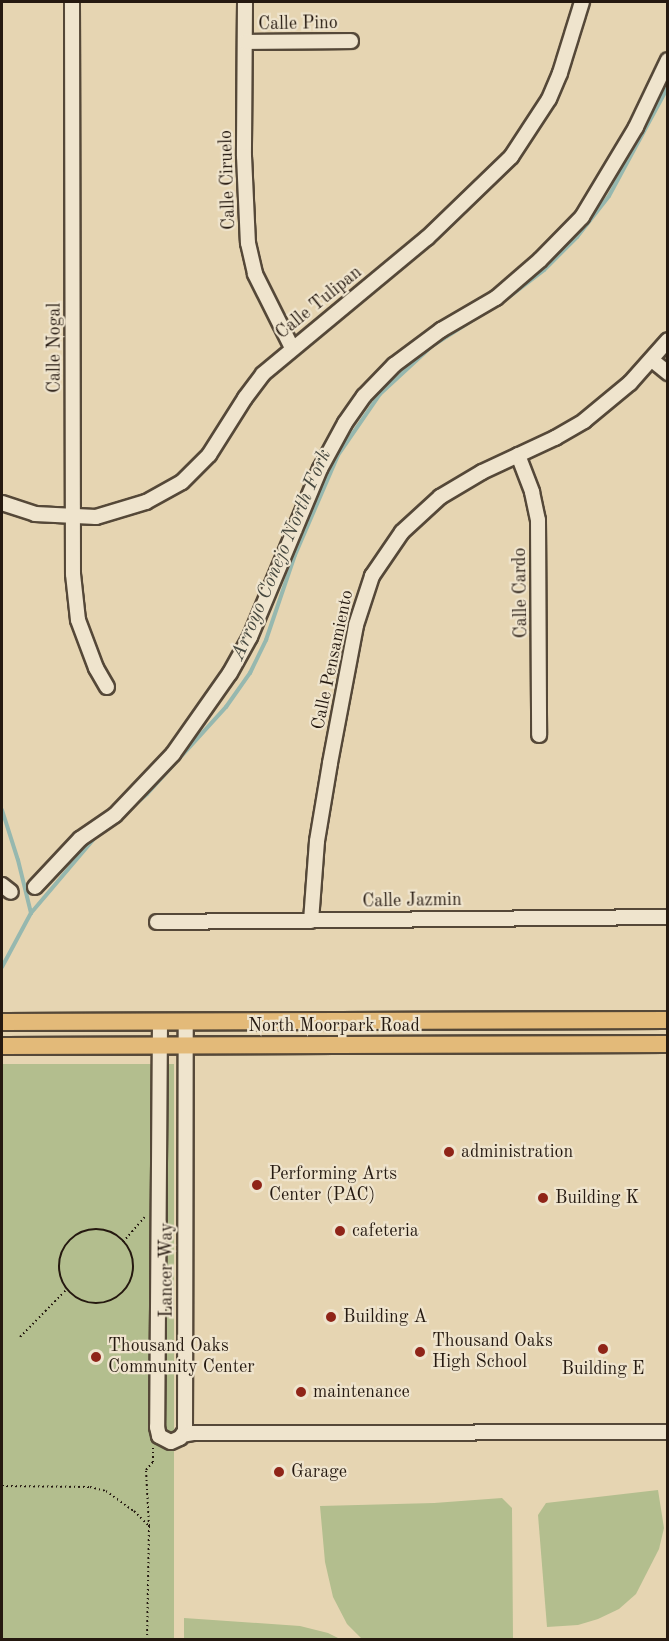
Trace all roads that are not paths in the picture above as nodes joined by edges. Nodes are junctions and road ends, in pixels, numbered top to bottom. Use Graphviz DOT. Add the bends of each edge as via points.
graph roads {
  1 [pos="72,2"];
  2 [pos="245,2"];
  3 [pos="582,2"];
  4 [pos="351,41"];
  5 [pos="245,42"];
  6 [pos="668,60"];
  7 [pos="668,340"];
  8 [pos="292,348"];
  9 [pos="652,360"];
  10 [pos="668,373"];
  11 [pos="518,455"];
  12 [pos="2,503"];
  13 [pos="74,518"];
  14 [pos="107,687"];
  15 [pos="539,735"];
  16 [pos="35,887"];
  17 [pos="668,917"];
  18 [pos="311,921"];
  19 [pos="157,922"];
  20 [pos="668,1020"];
  21 [pos="186,1021"];
  22 [pos="2,1022"];
  23 [pos="160,1022"];
  24 [pos="668,1044"];
  25 [pos="2,1046"];
  26 [pos="160,1046"];
  27 [pos="186,1046"];
  28 [pos="668,1432"];
  29 [pos="183,1435"];
  1 -- 13 [label="street, Calle Nogal"];
  2 -- 5 [label="street, Calle Ciruelo"];
  3 -- 8 [label="street, Calle Tulipan" via="549,99 511,157 427,238"];
  4 -- 5 [label="street, Calle Pino"];
  5 -- 8 [label="street, Calle Ciruelo" via="248,243 258,282"];
  6 -- 16 [label="street" via="636,127 582,217 496,298 441,330 394,365 364,396 320,469 250,637 230,673 173,754 115,814 80,839"];
  7 -- 9 [label="street, Calle Pensamiento"];
  8 -- 13 [label="street, Calle Tulipan" via="263,374 209,455 182,482 134,507"];
  9 -- 10 [label="street"];
  9 -- 11 [label="street, Calle Pensamiento" via="584,421"];
  11 -- 15 [label="street, Calle Cardo" via="538,520"];
  11 -- 18 [label="street, Calle Pensamiento" via="455,487 413,519 372,576 354,636 332,753 317,841"];
  12 -- 13 [label="street, Calle Tulipan" via="35,514"];
  13 -- 14 [label="street, Calle Nogal" via="75,609 89,653"];
  17 -- 18 [label="street, Calle Jazmin"];
  18 -- 19 [label="street, Calle Jazmin"];
  20 -- 21 [label="main road, North Moorpark Road"];
  21 -- 23 [label="main road, North Moorpark Road"];
  21 -- 27 [label="street, Lancer Way"];
  22 -- 23 [label="main road, North Moorpark Road"];
  23 -- 26 [label="street, Lancer Way"];
  24 -- 27 [label="main road, North Moorpark Road"];
  25 -- 26 [label="main road, North Moorpark Road"];
  26 -- 27 [label="main road, North Moorpark Road"];
  26 -- 29 [label="street, Lancer Way" via="156,1427 159,1436 167,1441 176,1441"];
  27 -- 29 [label="street, Lancer Way"];
  28 -- 29 [label="street"];
}
